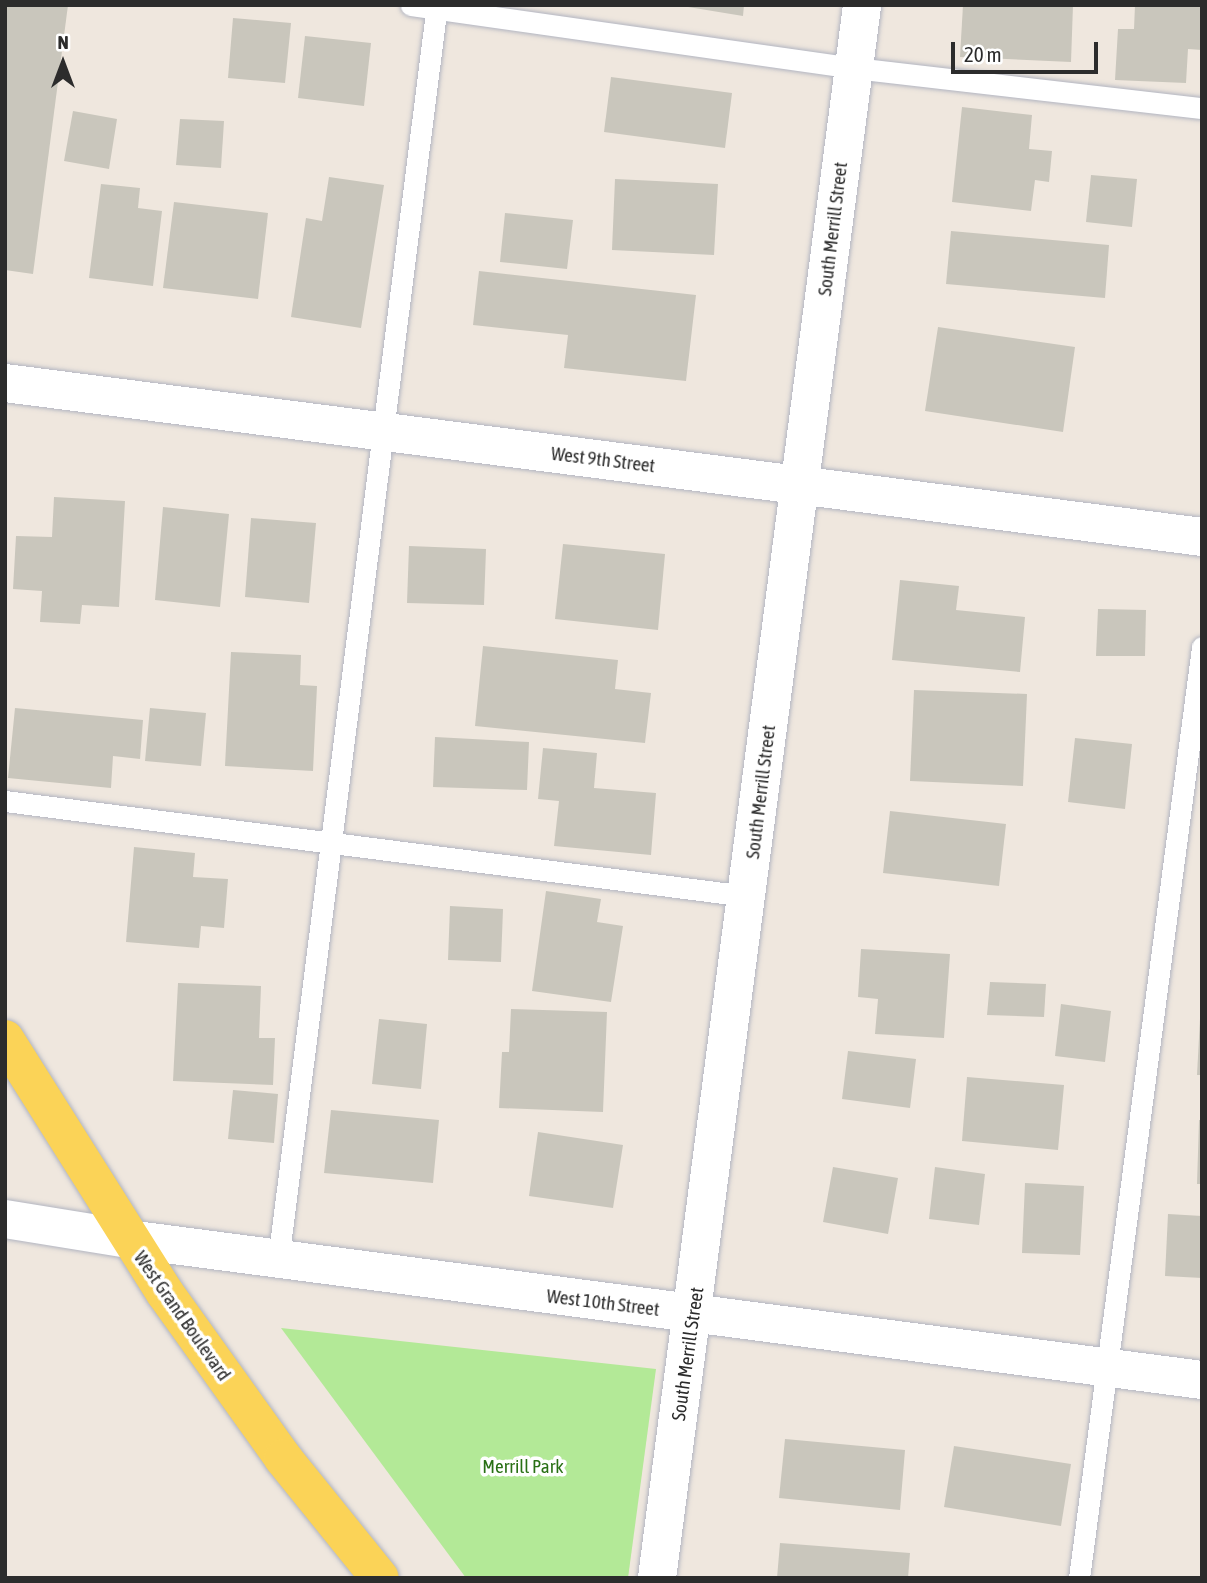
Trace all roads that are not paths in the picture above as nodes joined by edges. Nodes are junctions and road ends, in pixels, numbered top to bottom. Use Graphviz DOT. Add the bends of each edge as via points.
graph roads {
  1 [pos="411,5"];
  2 [pos="862,5"];
  3 [pos="436,7"];
  4 [pos="854,68"];
  5 [pos="1202,108"];
  6 [pos="5,383"];
  7 [pos="382,432"];
  8 [pos="800,485"];
  9 [pos="1202,537"];
  10 [pos="1202,647"];
  11 [pos="5,801"];
  12 [pos="331,841"];
  13 [pos="747,897"];
  14 [pos="5,1039"];
  15 [pos="5,1219"];
  16 [pos="128,1239"];
  17 [pos="278,1261"];
  18 [pos="693,1314"];
  19 [pos="1106,1368"];
  20 [pos="1202,1380"];
  21 [pos="380,1578"];
  22 [pos="657,1578"];
  23 [pos="1079,1578"];
  1 -- 3 [label="lane"];
  2 -- 4 [label="street, South Merrill Street"];
  3 -- 4 [label="lane"];
  3 -- 7 [label="lane"];
  4 -- 5 [label="lane"];
  4 -- 8 [label="street, South Merrill Street"];
  6 -- 7 [label="street, West 9th Street"];
  7 -- 8 [label="street, West 9th Street"];
  7 -- 12 [label="lane"];
  8 -- 9 [label="street, West 9th Street"];
  8 -- 13 [label="street, South Merrill Street"];
  10 -- 19 [label="lane"];
  11 -- 12 [label="lane"];
  12 -- 13 [label="lane"];
  12 -- 17 [label="lane"];
  13 -- 18 [label="street, South Merrill Street"];
  14 -- 16 [label="main road, West Grand Boulevard"];
  15 -- 16 [label="street, West 10th Street"];
  16 -- 17 [label="street, West 10th Street"];
  16 -- 21 [label="main road, West Grand Boulevard" via="283,1458"];
  17 -- 18 [label="street, West 10th Street"];
  18 -- 19 [label="street, West 10th Street"];
  18 -- 22 [label="street, South Merrill Street"];
  19 -- 20 [label="street, West 10th Street"];
  19 -- 23 [label="lane"];
}
